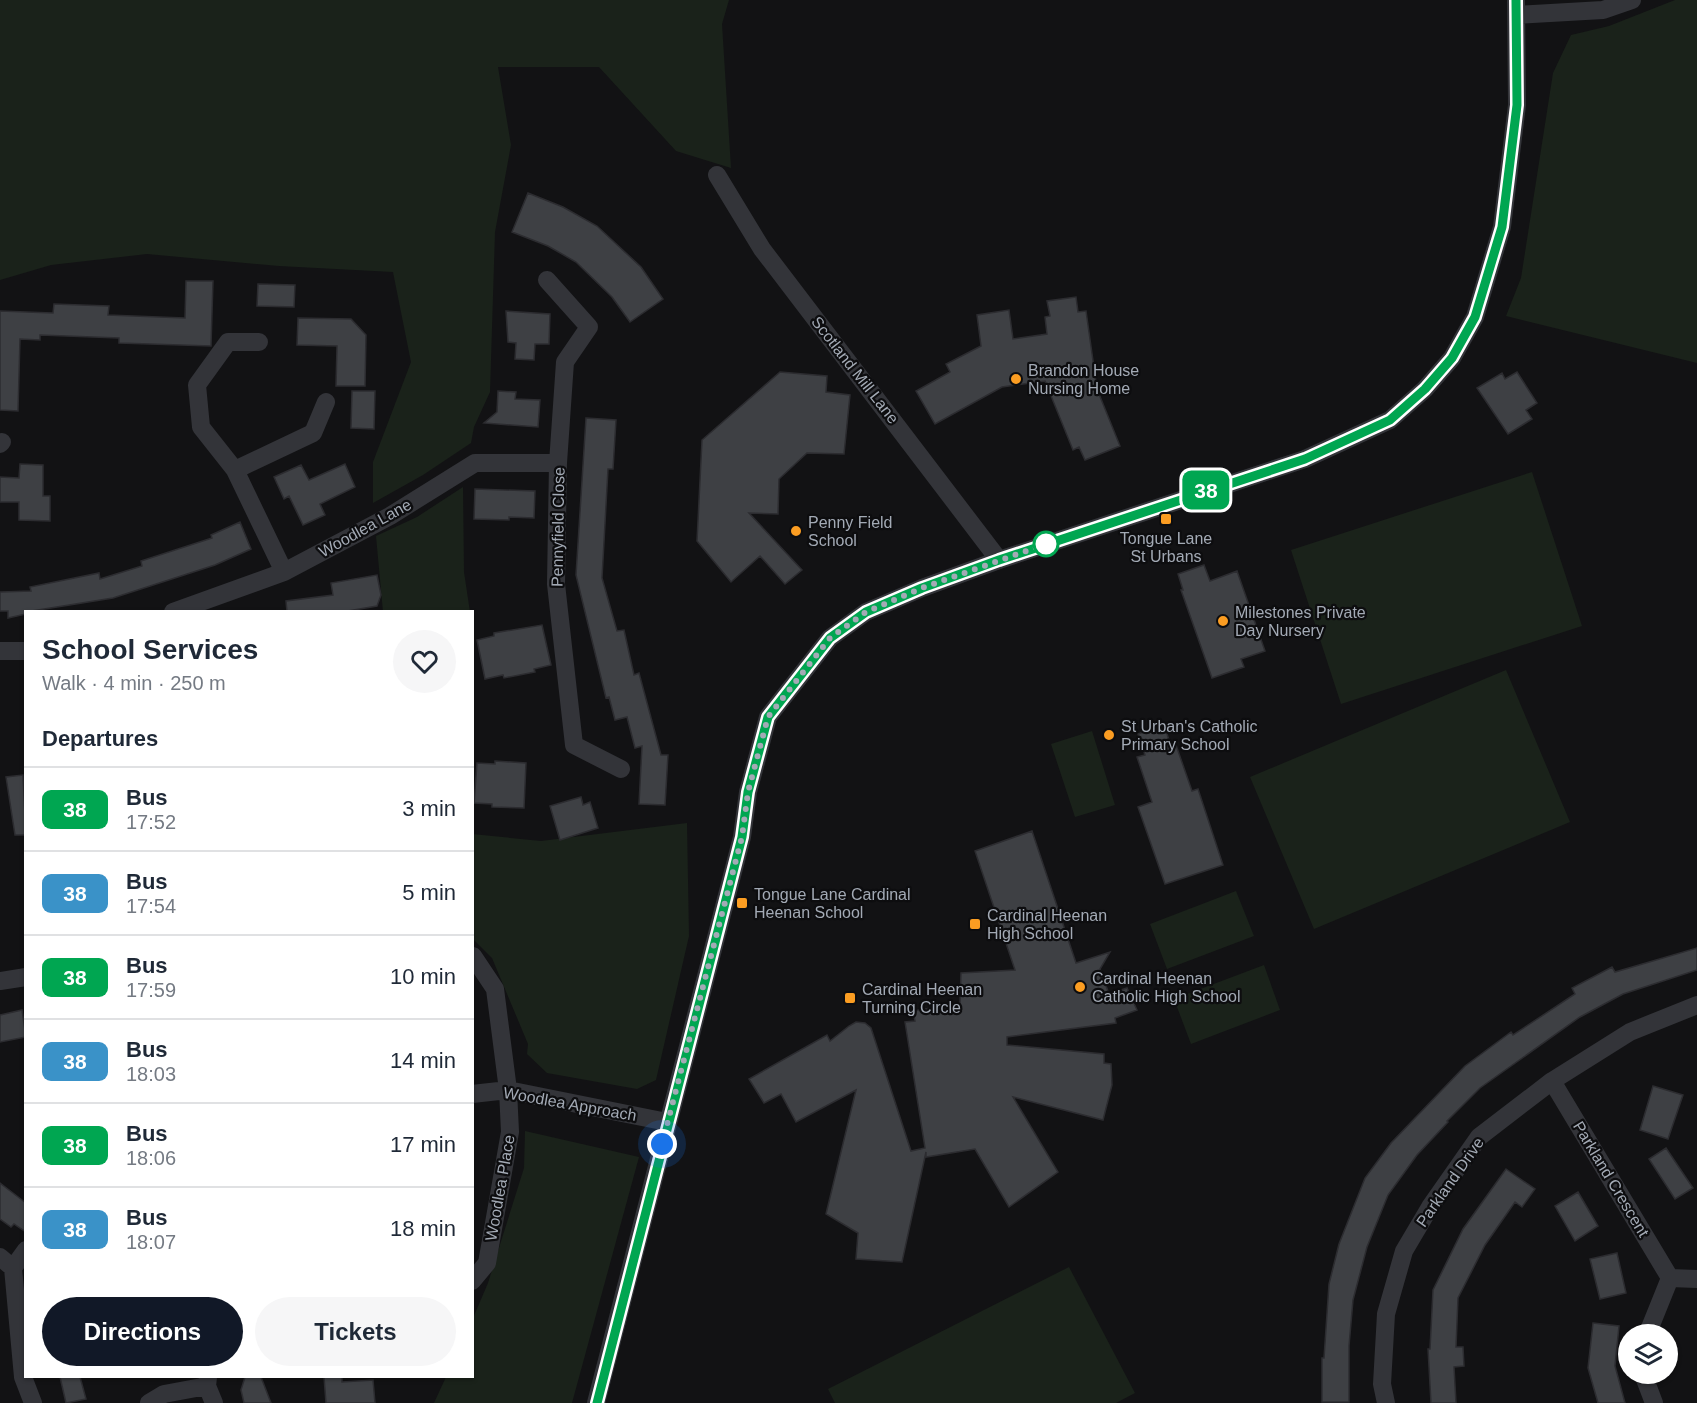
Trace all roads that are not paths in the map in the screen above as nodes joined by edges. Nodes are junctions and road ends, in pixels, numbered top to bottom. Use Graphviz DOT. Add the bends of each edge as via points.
graph roads {
  1 [pos="1632,0"];
  2 [pos="1517,7"];
  3 [pos="717,175"];
  4 [pos="547,280"];
  5 [pos="259,342"];
  6 [pos="326,402"];
  7 [pos="558,463"];
  8 [pos="235,470"];
  9 [pos="999,560"];
  10 [pos="284,572"];
  11 [pos="179,610"];
  12 [pos="0,651"];
  13 [pos="24,651"];
  14 [pos="621,769"];
  15 [pos="474,958"];
  16 [pos="24,977"];
  17 [pos="0,981"];
  18 [pos="1697,1005"];
  19 [pos="1552,1081"];
  20 [pos="508,1090"];
  21 [pos="474,1094"];
  22 [pos="667,1122"];
  23 [pos="24,1251"];
  24 [pos="7,1263"];
  25 [pos="1670,1278"];
  26 [pos="474,1279"];
  27 [pos="1697,1279"];
  28 [pos="1651,1324"];
  29 [pos="208,1381"];
  30 [pos="1647,1384"];
  31 [pos="33,1403"];
  32 [pos="149,1403"];
  33 [pos="214,1403"];
  34 [pos="597,1403"];
  35 [pos="1386,1403"];
  36 [pos="1654,1403"];
  1 -- 2 [label="street" via="1603,10"];
  2 -- 9 [label="street" via="1517,105 1502,227 1475,317 1452,358 1425,389 1390,420 1305,459"];
  3 -- 9 [label="street, Scotland Mill Lane" via="762,249"];
  4 -- 7 [label="street, Pennyfield Close" via="589,327 565,362"];
  5 -- 8 [label="street" via="228,342 197,385 201,427"];
  6 -- 8 [label="street" via="313,433"];
  7 -- 10 [label="street, Woodlea Lane" via="475,463 390,516"];
  7 -- 14 [label="street, Pennyfield Close" via="556,584 574,745"];
  8 -- 10 [label="street"];
  9 -- 22 [label="street" via="866,612 830,638 768,717 748,792 742,837"];
  10 -- 11 [label="street, Woodlea Lane"];
  12 -- 13 [label="street"];
  15 -- 20 [label="street, Woodlea Place" via="495,989"];
  16 -- 17 [label="street"];
  18 -- 19 [label="street, Parkland Drive" via="1630,1032"];
  19 -- 25 [label="street, Parkland Crescent"];
  19 -- 35 [label="street, Parkland Drive" via="1479,1137 1404,1251 1386,1314 1382,1384"];
  20 -- 21 [label="street, Woodlea Approach"];
  20 -- 22 [label="street, Woodlea Approach"];
  20 -- 26 [label="street, Woodlea Place" via="510,1132 487,1263"];
  22 -- 34 [label="street"];
  23 -- 24 [label="street"];
  24 -- 31 [label="street" via="23,1377"];
  25 -- 27 [label="street"];
  25 -- 28 [label="street"];
  29 -- 32 [label="street" via="164,1394"];
  29 -- 33 [label="street"];
  30 -- 36 [label="street"];
}
